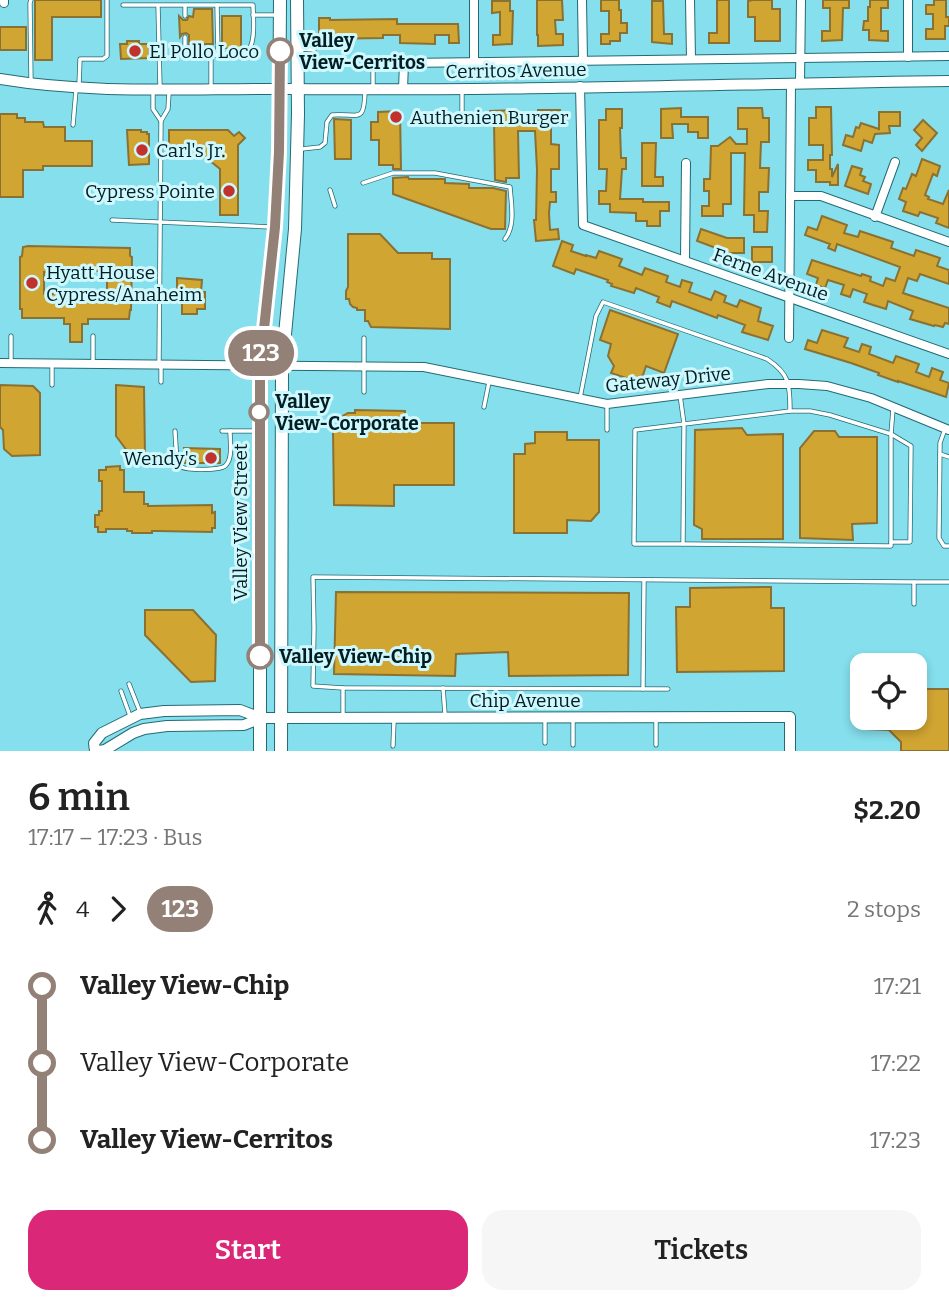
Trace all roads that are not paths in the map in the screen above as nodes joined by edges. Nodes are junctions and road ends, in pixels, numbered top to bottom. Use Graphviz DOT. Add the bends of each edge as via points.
graph roads {
  1 [pos="31,0"];
  2 [pos="107,0"];
  3 [pos="280,0"];
  4 [pos="297,0"];
  5 [pos="474,0"];
  6 [pos="582,0"];
  7 [pos="690,0"];
  8 [pos="801,0"];
  9 [pos="908,0"];
  10 [pos="123,5"];
  11 [pos="185,5"];
  12 [pos="217,5"];
  13 [pos="158,6"];
  14 [pos="253,15"];
  15 [pos="280,15"];
  16 [pos="185,16"];
  17 [pos="185,37"];
  18 [pos="298,49"];
  19 [pos="314,50"];
  20 [pos="211,55"];
  21 [pos="218,55"];
  22 [pos="949,56"];
  23 [pos="908,57"];
  24 [pos="801,58"];
  25 [pos="691,60"];
  26 [pos="583,61"];
  27 [pos="474,62"];
  28 [pos="373,67"];
  29 [pos="0,79"];
  30 [pos="949,81"];
  31 [pos="795,83"];
  32 [pos="31,84"];
  33 [pos="580,86"];
  34 [pos="77,88"];
  35 [pos="462,88"];
  36 [pos="161,89"];
  37 [pos="212,89"];
  38 [pos="280,89"];
  39 [pos="297,89"];
  40 [pos="369,89"];
  41 [pos="403,89"];
  42 [pos="161,121"];
  43 [pos="462,121"];
  44 [pos="73,125"];
  45 [pos="297,149"];
  46 [pos="895,162"];
  47 [pos="686,163"];
  48 [pos="363,183"];
  49 [pos="330,190"];
  50 [pos="789,196"];
  51 [pos="335,206"];
  52 [pos="875,216"];
  53 [pos="112,220"];
  54 [pos="161,222"];
  55 [pos="275,227"];
  56 [pos="505,239"];
  57 [pos="949,242"];
  58 [pos="685,260"];
  59 [pos="790,298"];
  60 [pos="11,336"];
  61 [pos="93,337"];
  62 [pos="364,338"];
  63 [pos="789,338"];
  64 [pos="949,354"];
  65 [pos="0,363"];
  66 [pos="11,363"];
  67 [pos="52,364"];
  68 [pos="93,365"];
  69 [pos="160,366"];
  70 [pos="260,366"];
  71 [pos="282,366"];
  72 [pos="364,367"];
  73 [pos="489,380"];
  74 [pos="161,382"];
  75 [pos="789,384"];
  76 [pos="52,385"];
  77 [pos="364,392"];
  78 [pos="680,395"];
  79 [pos="580,398"];
  80 [pos="607,404"];
  81 [pos="484,407"];
  82 [pos="894,408"];
  83 [pos="790,411"];
  84 [pos="684,424"];
  85 [pos="947,429"];
  86 [pos="607,430"];
  87 [pos="175,431"];
  88 [pos="222,431"];
  89 [pos="230,431"];
  90 [pos="259,431"];
  91 [pos="891,434"];
  92 [pos="940,454"];
  93 [pos="949,457"];
  94 [pos="891,542"];
  95 [pos="683,544"];
  96 [pos="949,546"];
  97 [pos="644,580"];
  98 [pos="914,582"];
  99 [pos="949,582"];
  100 [pos="914,604"];
  101 [pos="128,684"];
  102 [pos="343,688"];
  103 [pos="443,688"];
  104 [pos="643,689"];
  105 [pos="668,689"];
  106 [pos="121,691"];
  107 [pos="136,716"];
  108 [pos="545,717"];
  109 [pos="573,717"];
  110 [pos="656,717"];
  111 [pos="261,718"];
  112 [pos="281,718"];
  113 [pos="343,718"];
  114 [pos="394,718"];
  115 [pos="446,718"];
  116 [pos="545,743"];
  117 [pos="573,745"];
  118 [pos="656,745"];
  119 [pos="393,746"];
  120 [pos="97,751"];
  121 [pos="260,751"];
  122 [pos="281,751"];
  123 [pos="790,751"];
  1 -- 32 [label="lane"];
  2 -- 34 [label="lane" via="107,55 80,59"];
  3 -- 15 [label="main road, Valley View Street"];
  4 -- 18 [label="main road"];
  5 -- 27 [label="street"];
  6 -- 26 [label="street"];
  7 -- 25 [label="street"];
  8 -- 24 [label="street"];
  9 -- 23 [label="street"];
  10 -- 13 [label="lane"];
  11 -- 12 [label="lane"];
  11 -- 13 [label="lane"];
  11 -- 16 [label="lane"];
  12 -- 14 [label="lane" via="253,5"];
  12 -- 21 [label="lane"];
  13 -- 36 [label="lane"];
  14 -- 15 [label="lane"];
  14 -- 21 [label="lane" via="248,52"];
  15 -- 38 [label="main road, Valley View Street"];
  17 -- 20 [label="lane" via="187,52"];
  18 -- 19 [label="lane"];
  18 -- 39 [label="main road"];
  20 -- 21 [label="lane"];
  20 -- 37 [label="lane"];
  22 -- 23 [label="street"];
  23 -- 24 [label="street"];
  24 -- 25 [label="street"];
  24 -- 31 [label="street"];
  25 -- 26 [label="street"];
  26 -- 27 [label="street"];
  27 -- 41 [label="street" via="404,63"];
  28 -- 40 [label="lane"];
  29 -- 32 [label="main road, Cerritos Avenue"];
  30 -- 31 [label="main road, Cerritos Avenue"];
  31 -- 33 [label="main road, Cerritos Avenue"];
  31 -- 50 [label="street"];
  32 -- 34 [label="main road, Cerritos Avenue"];
  33 -- 35 [label="main road, Cerritos Avenue"];
  33 -- 58 [label="street, Ferne Avenue" via="583,225"];
  34 -- 36 [label="main road, Cerritos Avenue"];
  34 -- 44 [label="lane"];
  35 -- 41 [label="main road, Cerritos Avenue"];
  35 -- 43 [label="lane"];
  36 -- 37 [label="main road, Cerritos Avenue"];
  36 -- 42 [label="lane" via="168,108"];
  36 -- 42 [label="lane" via="153,109"];
  37 -- 38 [label="main road, Cerritos Avenue"];
  38 -- 39 [label="main road, Cerritos Avenue"];
  38 -- 55 [label="main road, Valley View Street"];
  39 -- 40 [label="main road, Cerritos Avenue"];
  39 -- 45 [label="main road"];
  40 -- 41 [label="main road, Cerritos Avenue"];
  40 -- 45 [label="lane" via="363,113 332,116 323,146"];
  42 -- 54 [label="lane"];
  45 -- 71 [label="main road" via="295,229"];
  46 -- 52 [label="street"];
  47 -- 58 [label="street"];
  48 -- 56 [label="lane" via="393,173 435,173 505,184 510,187 512,227"];
  49 -- 51 [label="lane"];
  50 -- 52 [label="street" via="821,196"];
  50 -- 59 [label="street"];
  52 -- 57 [label="street"];
  53 -- 54 [label="lane"];
  54 -- 55 [label="lane"];
  54 -- 69 [label="lane"];
  55 -- 70 [label="main road, Valley View Street"];
  58 -- 59 [label="street, Ferne Avenue"];
  59 -- 63 [label="street"];
  59 -- 64 [label="street, Ferne Avenue"];
  60 -- 66 [label="lane"];
  61 -- 68 [label="lane"];
  62 -- 72 [label="lane"];
  65 -- 66 [label="street, Gateway Drive"];
  66 -- 67 [label="street, Gateway Drive"];
  67 -- 68 [label="street, Gateway Drive"];
  67 -- 76 [label="lane"];
  68 -- 69 [label="street, Gateway Drive"];
  69 -- 70 [label="street, Gateway Drive"];
  69 -- 74 [label="lane"];
  70 -- 71 [label="street, Gateway Drive"];
  70 -- 90 [label="main road, Valley View Street"];
  71 -- 72 [label="street, Gateway Drive"];
  71 -- 112 [label="main road"];
  72 -- 73 [label="street, Gateway Drive" via="424,367"];
  72 -- 77 [label="lane"];
  73 -- 79 [label="street, Gateway Drive"];
  73 -- 81 [label="lane"];
  75 -- 78 [label="street, Gateway Drive"];
  75 -- 79 [label="lane" via="779,367 767,359 603,302 596,316"];
  75 -- 82 [label="street, Gateway Drive" via="827,386"];
  75 -- 83 [label="lane"];
  78 -- 80 [label="street, Gateway Drive"];
  78 -- 84 [label="lane"];
  79 -- 80 [label="street, Gateway Drive"];
  80 -- 86 [label="lane"];
  82 -- 85 [label="street, Gateway Drive"];
  82 -- 91 [label="lane"];
  83 -- 84 [label="lane"];
  83 -- 91 [label="lane" via="820,413"];
  84 -- 95 [label="lane"];
  84 -- 95 [label="lane" via="635,430 634,544"];
  85 -- 92 [label="lane"];
  87 -- 89 [label="lane" via="181,467 221,469 230,459"];
  88 -- 89 [label="lane"];
  89 -- 90 [label="lane"];
  90 -- 111 [label="main road, Valley View Street"];
  91 -- 94 [label="lane"];
  91 -- 94 [label="lane" via="911,446 910,542"];
  92 -- 93 [label="lane"];
  92 -- 96 [label="lane" via="939,538"];
  94 -- 95 [label="lane"];
  97 -- 98 [label="lane"];
  97 -- 102 [label="lane" via="313,577 313,686"];
  97 -- 104 [label="lane"];
  98 -- 99 [label="lane"];
  98 -- 100 [label="lane"];
  101 -- 107 [label="lane"];
  102 -- 103 [label="lane"];
  102 -- 113 [label="lane"];
  103 -- 104 [label="lane"];
  103 -- 115 [label="lane"];
  104 -- 105 [label="lane"];
  106 -- 107 [label="lane"];
  107 -- 111 [label="main road" via="240,710"];
  107 -- 120 [label="main road" via="102,733 94,743"];
  108 -- 109 [label="main road, Chip Avenue"];
  108 -- 115 [label="main road, Chip Avenue"];
  108 -- 116 [label="lane"];
  109 -- 110 [label="main road, Chip Avenue"];
  109 -- 117 [label="lane"];
  110 -- 118 [label="lane"];
  110 -- 123 [label="main road, Chip Avenue" via="789,717"];
  111 -- 112 [label="main road, Chip Avenue"];
  111 -- 120 [label="main road" via="244,725 144,729"];
  111 -- 121 [label="main road, Valley View Street"];
  112 -- 113 [label="main road, Chip Avenue"];
  112 -- 122 [label="main road"];
  113 -- 114 [label="main road, Chip Avenue"];
  114 -- 115 [label="main road, Chip Avenue"];
  114 -- 119 [label="lane"];
}
